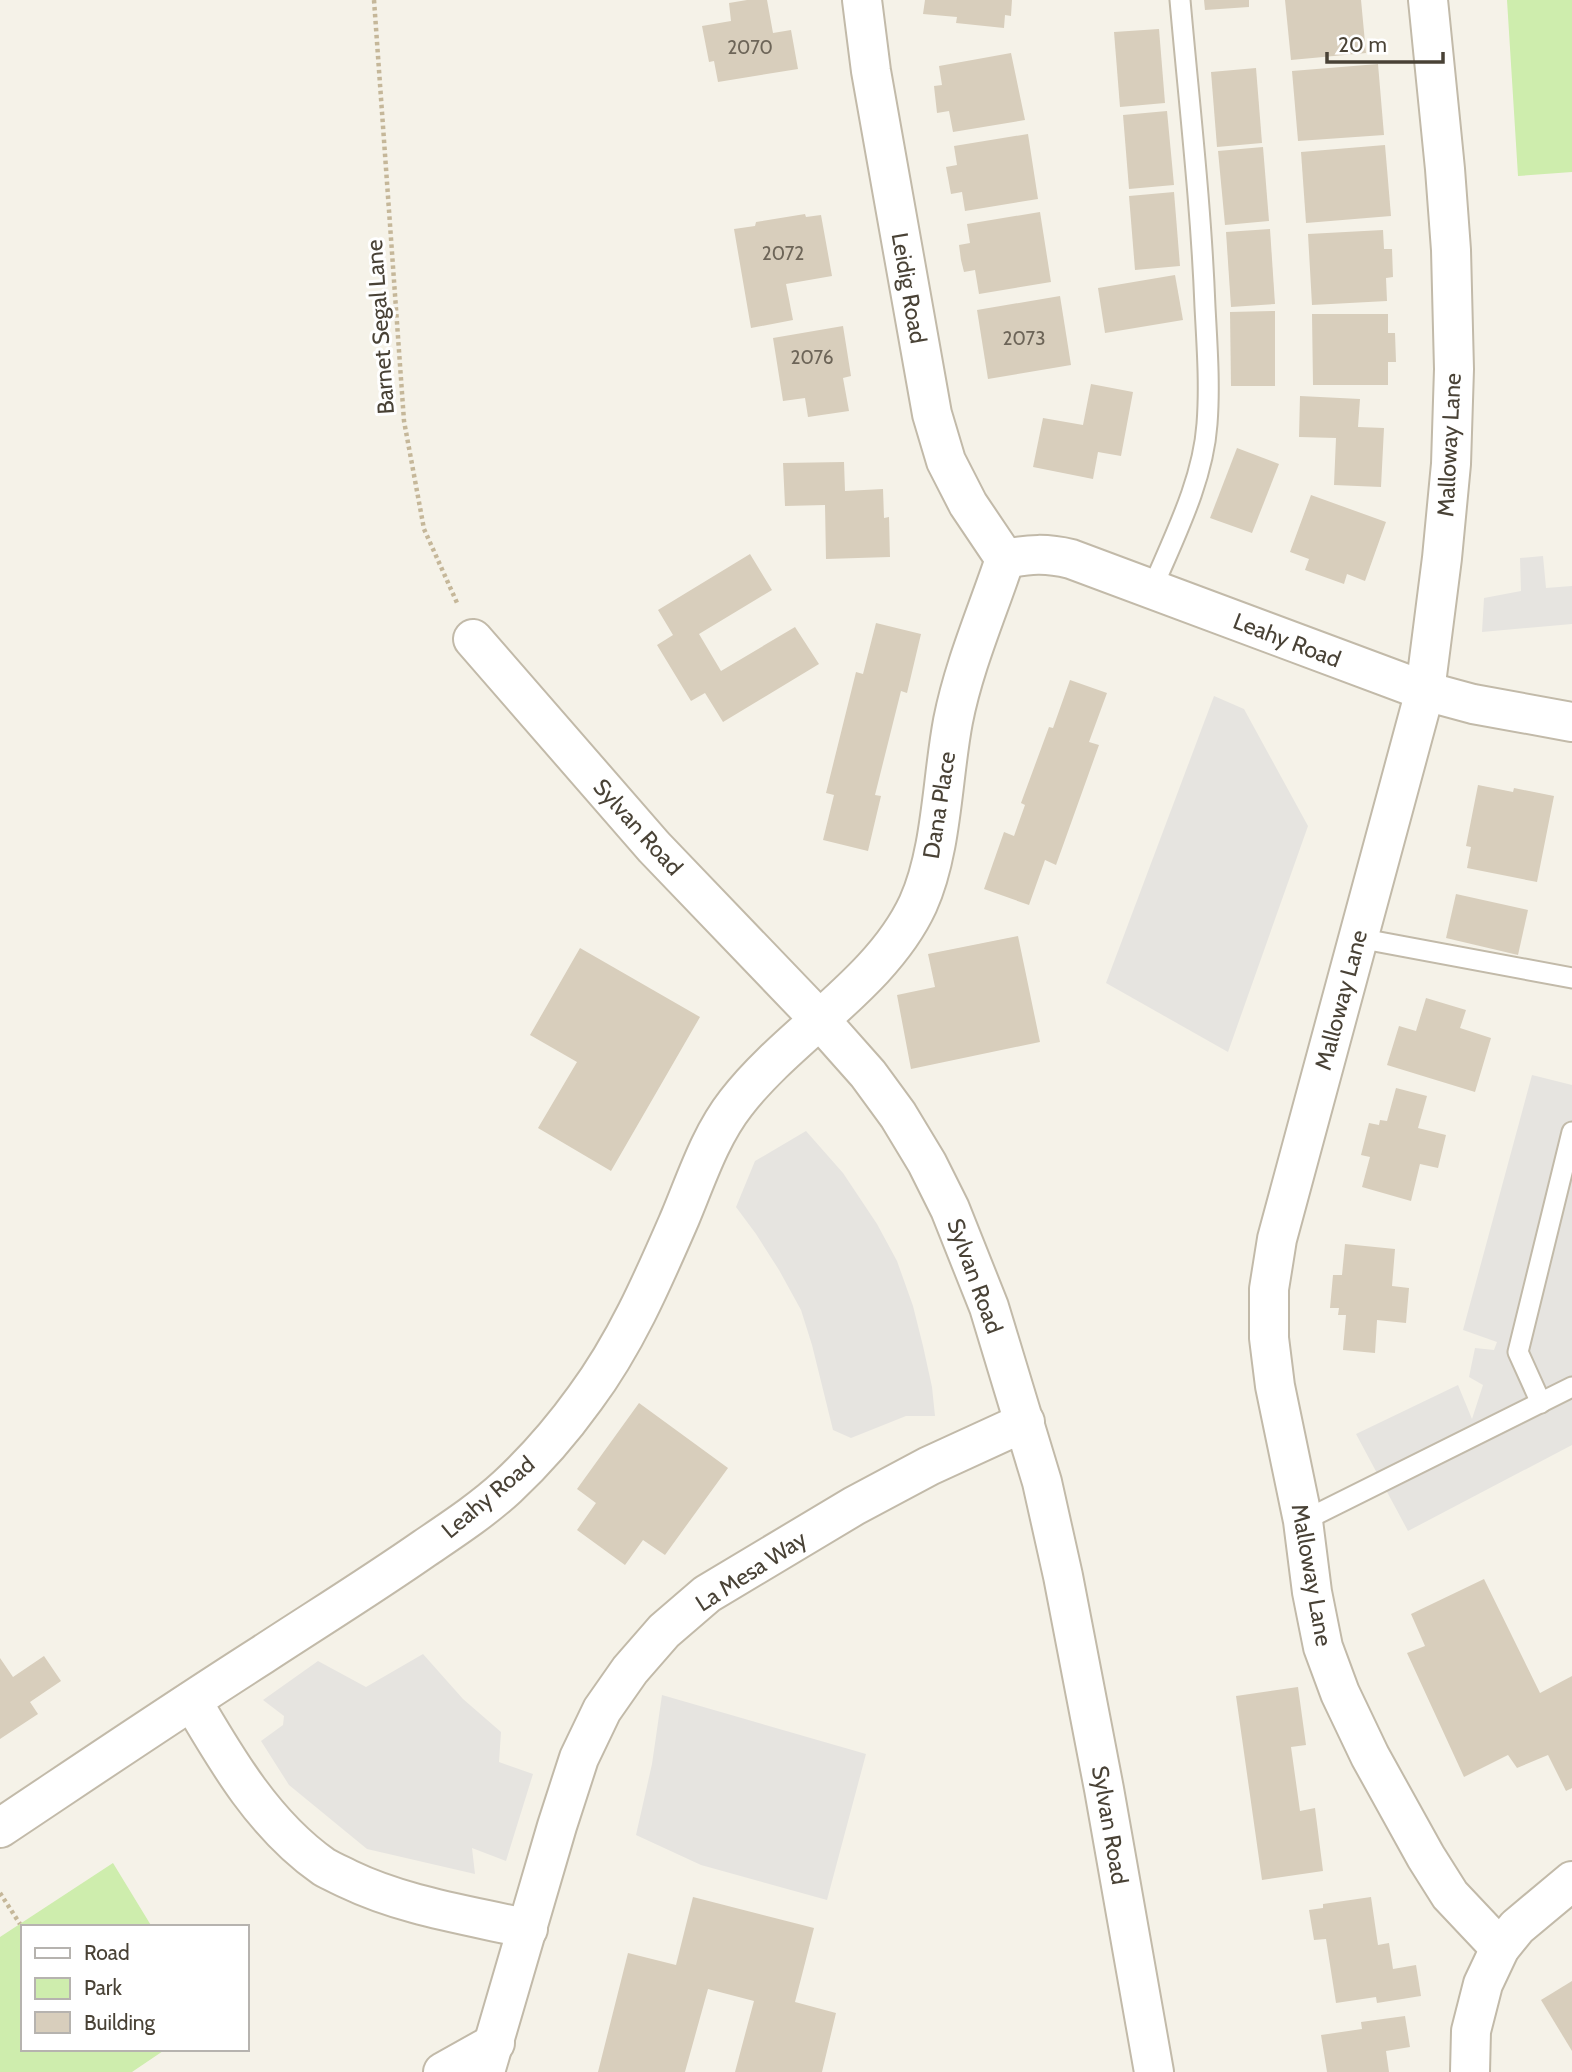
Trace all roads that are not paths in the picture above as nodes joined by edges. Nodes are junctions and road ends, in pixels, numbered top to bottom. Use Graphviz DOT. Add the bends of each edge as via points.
graph roads {
  1 [pos="862,0"];
  2 [pos="1180,0"];
  3 [pos="1428,0"];
  4 [pos="1004,559"];
  5 [pos="1152,589"];
  6 [pos="473,639"];
  7 [pos="1425,691"];
  8 [pos="1572,722"];
  9 [pos="1358,938"];
  10 [pos="1572,978"];
  11 [pos="820,1020"];
  12 [pos="1572,1132"];
  13 [pos="1572,1387"];
  14 [pos="1541,1403"];
  15 [pos="1025,1422"];
  16 [pos="1303,1521"];
  17 [pos="192,1700"];
  18 [pos="0,1828"];
  19 [pos="1572,1881"];
  20 [pos="528,1929"];
  21 [pos="1500,1948"];
  22 [pos="490,2057"];
  23 [pos="443,2072"];
  24 [pos="1154,2072"];
  25 [pos="1470,2072"];
  1 -- 4 [label="street, Leidig Road" via="932,414 946,461"];
  2 -- 5 [label="lane" via="1203,266 1207,425 1198,473"];
  3 -- 7 [label="street, Malloway Lane" via="1451,250 1454,369 1451,464"];
  4 -- 5 [label="street, Leahy Road" via="1051,554"];
  4 -- 11 [label="street, Dana Place" via="962,678 929,871 917,905 873,968"];
  5 -- 7 [label="street, Leahy Road"];
  6 -- 11 [label="street, Sylvan Road" via="654,847"];
  7 -- 8 [label="street, Leahy Road"];
  7 -- 9 [label="street, Malloway Lane"];
  9 -- 10 [label="lane"];
  9 -- 16 [label="street, Malloway Lane" via="1277,1239 1269,1289 1275,1386"];
  11 -- 15 [label="street, Sylvan Road" via="868,1074 927,1163 989,1307"];
  11 -- 17 [label="street, Leahy Road" via="733,1106 621,1343 545,1449 504,1490 458,1525"];
  12 -- 14 [label="lane" via="1518,1352"];
  13 -- 14 [label="lane"];
  14 -- 16 [label="lane"];
  15 -- 20 [label="street, La Mesa Way" via="855,1506 707,1594 664,1631 602,1710 579,1758"];
  15 -- 24 [label="street, Sylvan Road" via="1063,1576"];
  16 -- 21 [label="street, Malloway Lane" via="1323,1647 1340,1693 1426,1857 1450,1895"];
  17 -- 18 [label="street, Leahy Road"];
  17 -- 20 [label="street" via="250,1793 286,1835 325,1867 406,1901"];
  19 -- 21 [label="street" via="1517,1927"];
  20 -- 22 [label="street, La Mesa Way"];
  21 -- 25 [label="street" via="1483,1984 1471,2031"];
  22 -- 23 [label="street, La Mesa Way"];
}
